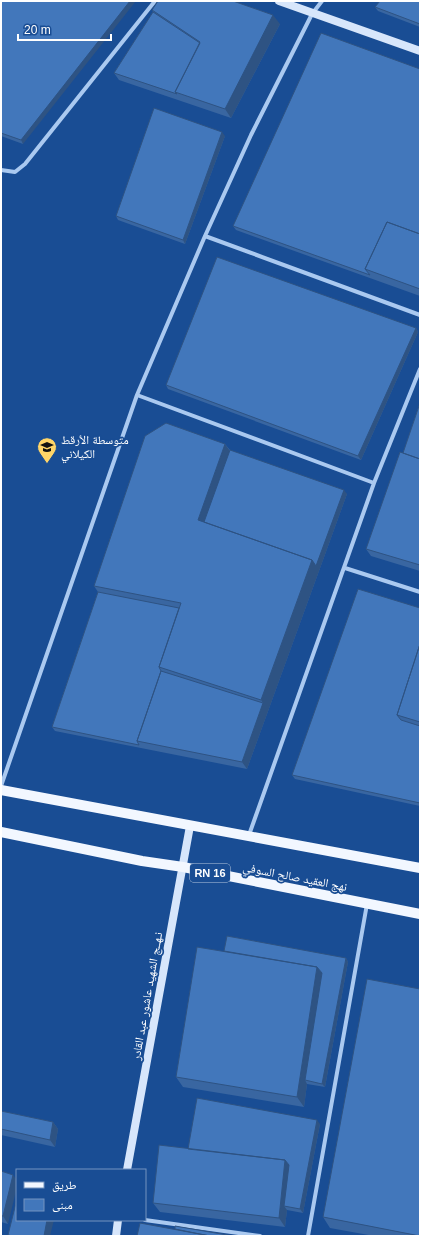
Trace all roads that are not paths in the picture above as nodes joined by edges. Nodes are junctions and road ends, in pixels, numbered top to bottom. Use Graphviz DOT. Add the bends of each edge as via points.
graph roads {
  1 [pos="155,1"];
  2 [pos="279,1"];
  3 [pos="322,1"];
  4 [pos="312,14"];
  5 [pos="420,51"];
  6 [pos="1,170"];
  7 [pos="205,236"];
  8 [pos="420,314"];
  9 [pos="420,369"];
  10 [pos="137,395"];
  11 [pos="374,483"];
  12 [pos="345,568"];
  13 [pos="420,592"];
  14 [pos="1,786"];
  15 [pos="1,790"];
  16 [pos="190,826"];
  17 [pos="1,832"];
  18 [pos="249,835"];
  19 [pos="183,867"];
  20 [pos="420,868"];
  21 [pos="367,904"];
  22 [pos="420,914"];
  23 [pos="127,1169"];
  24 [pos="146,1220"];
  25 [pos="118,1221"];
  26 [pos="116,1236"];
  27 [pos="260,1236"];
  28 [pos="308,1236"];
  1 -- 6 [label="street" via="25,164 15,172"];
  2 -- 4 [label="main road"];
  3 -- 4 [label="street"];
  4 -- 5 [label="main road"];
  4 -- 7 [label="street" via="251,135"];
  7 -- 8 [label="street"];
  7 -- 10 [label="street"];
  9 -- 11 [label="street"];
  10 -- 11 [label="street"];
  10 -- 14 [label="street"];
  11 -- 12 [label="street"];
  12 -- 13 [label="street"];
  12 -- 18 [label="street"];
  15 -- 16 [label="main road"];
  16 -- 18 [label="main road"];
  16 -- 19 [label="main road, نـهــج الشهيد عاشور عبد القادر"];
  17 -- 19 [label="main road, نهج العقيد صالح السوفي / RN 16"];
  18 -- 20 [label="main road"];
  19 -- 21 [label="main road, نهج العقيد صالح السوفي / RN 16"];
  19 -- 23 [label="main road, نـهــج الشهيد عاشور عبد القادر"];
  21 -- 22 [label="main road, نهج العقيد صالح السوفي / RN 16"];
  21 -- 28 [label="street"];
  24 -- 27 [label="street"];
  25 -- 26 [label="main road"];
}
